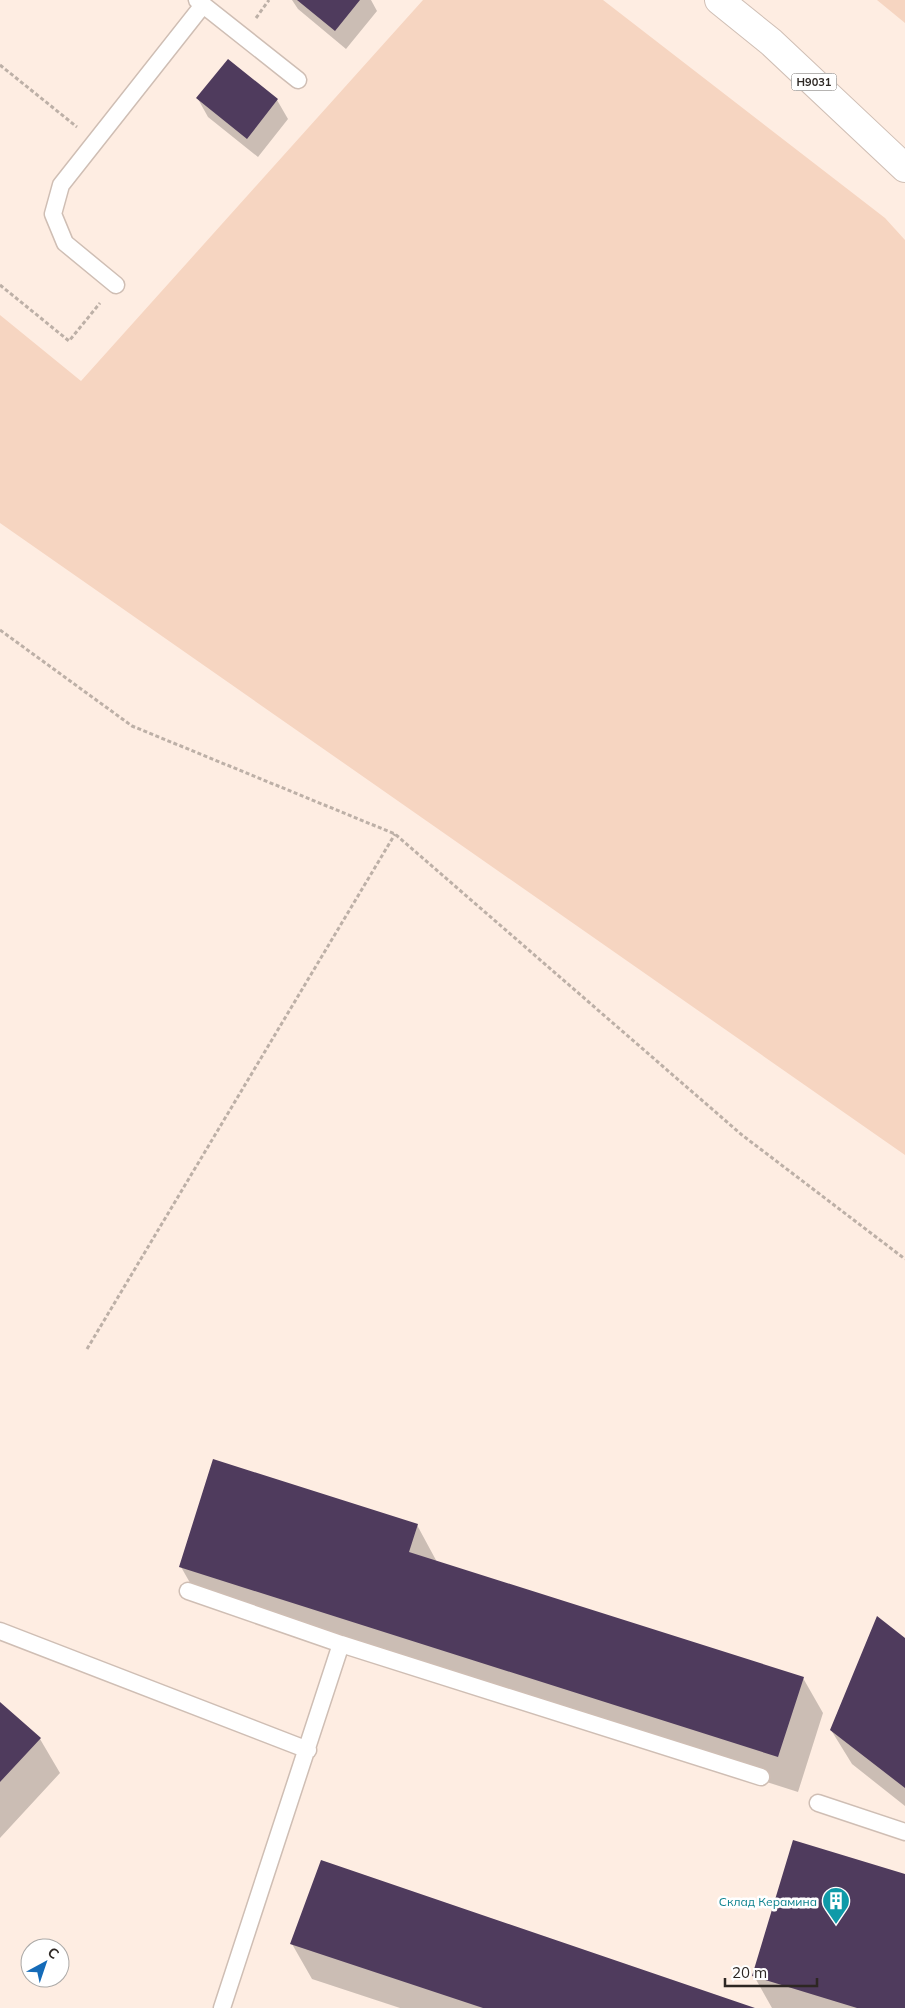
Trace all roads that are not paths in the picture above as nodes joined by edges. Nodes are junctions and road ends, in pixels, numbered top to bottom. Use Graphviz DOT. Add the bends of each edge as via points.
graph roads {
  1 [pos="719,0"];
  2 [pos="200,3"];
  3 [pos="298,80"];
  4 [pos="905,168"];
  5 [pos="116,285"];
  6 [pos="188,1591"];
  7 [pos="0,1631"];
  8 [pos="341,1644"];
  9 [pos="308,1750"];
  10 [pos="761,1777"];
  11 [pos="818,1802"];
  12 [pos="905,1832"];
  13 [pos="222,2008"];
  1 -- 4 [label="main road, Н9031" via="771,42"];
  2 -- 3 [label="lane"];
  2 -- 5 [label="lane" via="61,185 53,214 65,242"];
  6 -- 8 [label="lane"];
  7 -- 9 [label="lane"];
  8 -- 9 [label="lane"];
  8 -- 10 [label="lane"];
  9 -- 13 [label="lane"];
  11 -- 12 [label="lane"];
}
